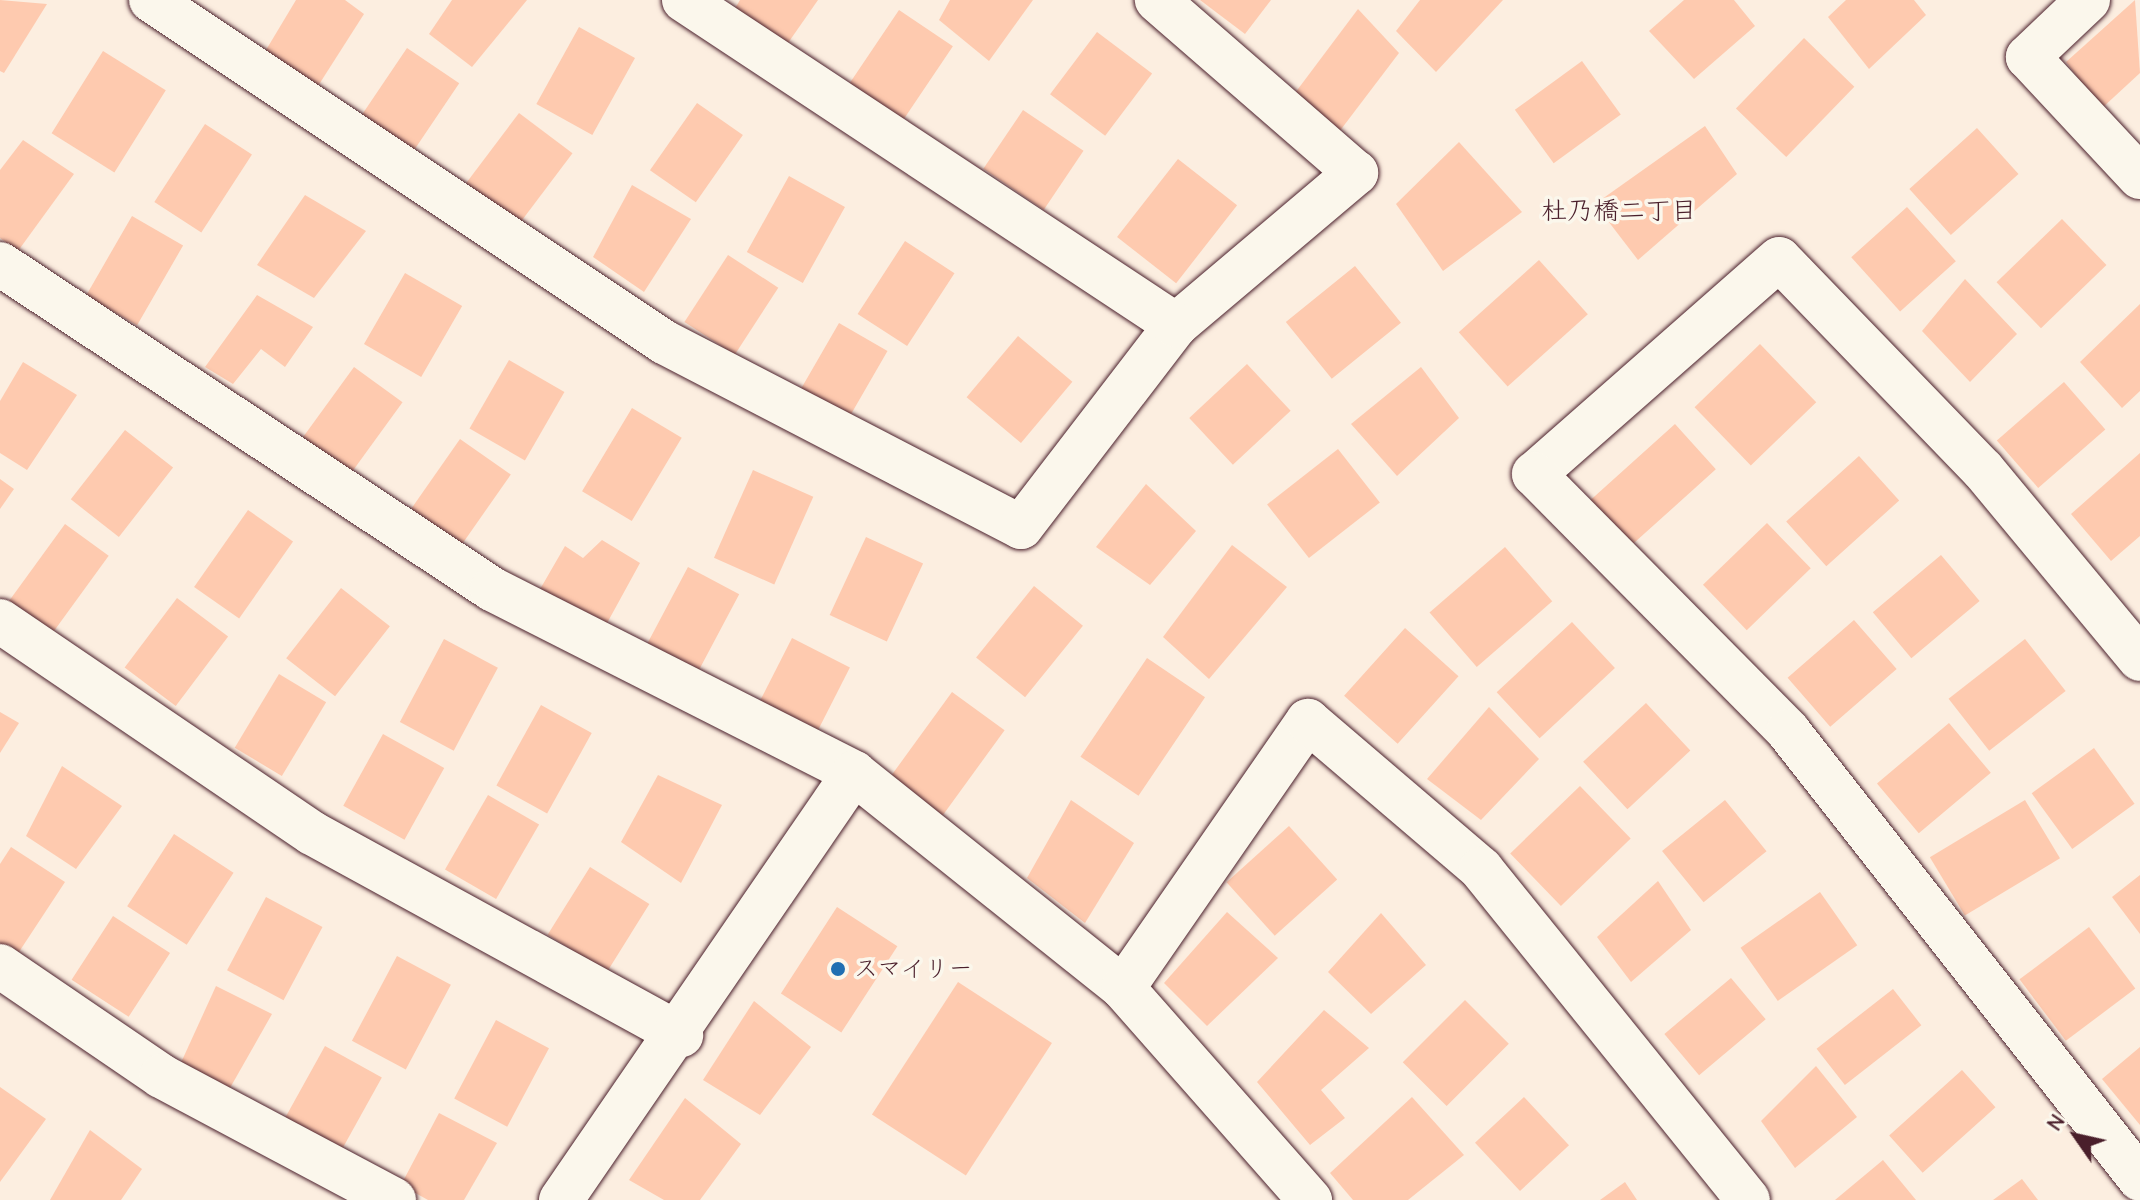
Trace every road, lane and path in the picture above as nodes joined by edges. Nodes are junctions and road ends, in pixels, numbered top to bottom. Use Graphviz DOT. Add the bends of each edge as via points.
graph roads {
  1 [pos="151,0"];
  2 [pos="684,0"];
  3 [pos="1157,0"];
  4 [pos="2088,0"];
  5 [pos="2140,177"];
  6 [pos="0,264"];
  7 [pos="1176,325"];
  8 [pos="0,621"];
  9 [pos="2140,659"];
  10 [pos="854,773"];
  11 [pos="0,966"];
  12 [pos="1123,988"];
  13 [pos="681,1035"];
  14 [pos="2140,1179"];
  15 [pos="394,1200"];
  16 [pos="561,1200"];
  17 [pos="1310,1200"];
  18 [pos="1748,1200"];
  1 -- 7 [label="street" via="664,342 1021,527"];
  2 -- 7 [label="street"];
  3 -- 7 [label="street" via="1356,173"];
  4 -- 5 [label="street" via="2028,57"];
  6 -- 10 [label="street" via="492,589"];
  8 -- 13 [label="street" via="312,833"];
  9 -- 14 [label="street" via="1983,470 1779,259 1534,474 1788,731"];
  10 -- 12 [label="street"];
  10 -- 13 [label="street"];
  11 -- 15 [label="street" via="161,1076"];
  12 -- 17 [label="street"];
  12 -- 18 [label="street" via="1308,721 1481,869"];
  13 -- 16 [label="street"];
}
